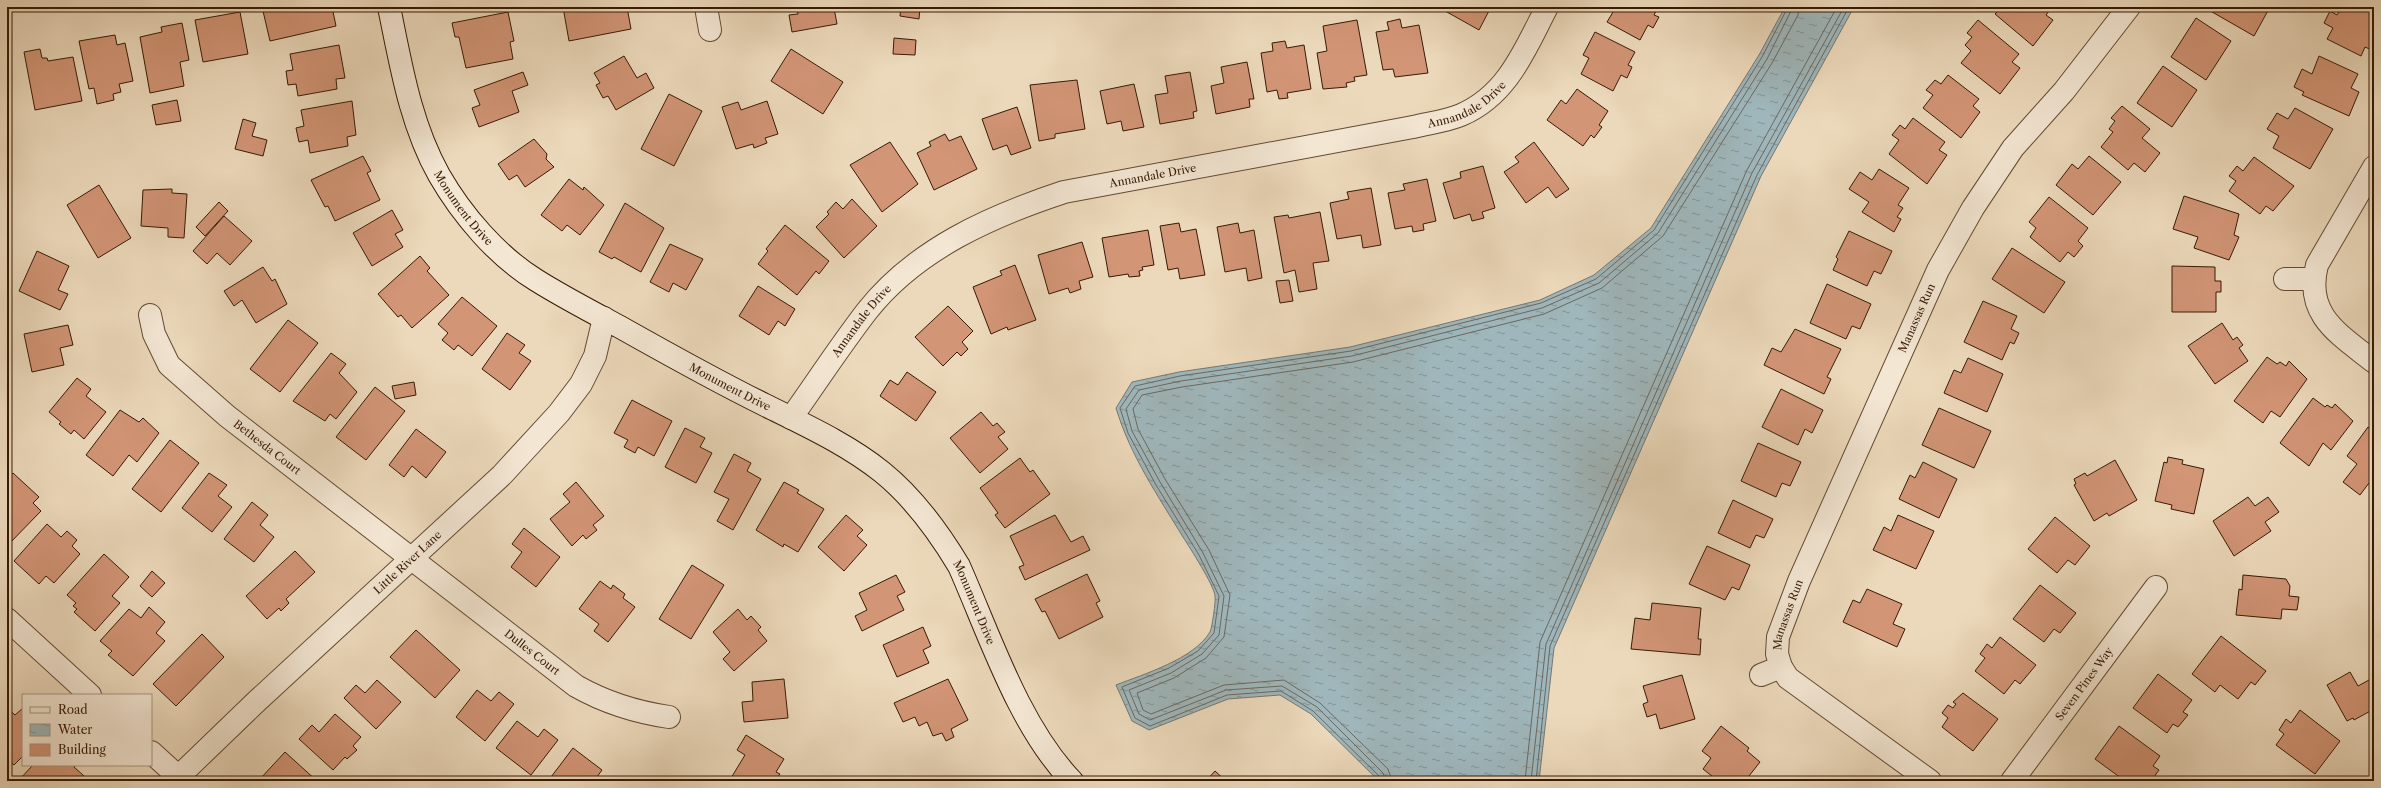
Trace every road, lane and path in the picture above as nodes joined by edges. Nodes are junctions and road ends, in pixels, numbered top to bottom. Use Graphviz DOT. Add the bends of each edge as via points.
graph roads {
  1 [pos="389,7"];
  2 [pos="706,7"];
  3 [pos="1547,7"];
  4 [pos="2129,7"];
  5 [pos="710,30"];
  6 [pos="2374,166"];
  7 [pos="2285,278"];
  8 [pos="2313,279"];
  9 [pos="150,315"];
  10 [pos="604,318"];
  11 [pos="2374,362"];
  12 [pos="792,418"];
  13 [pos="411,559"];
  14 [pos="2156,587"];
  15 [pos="7,619"];
  16 [pos="1781,667"];
  17 [pos="1761,675"];
  18 [pos="89,694"];
  19 [pos="669,717"];
  20 [pos="152,753"];
  21 [pos="178,780"];
  22 [pos="1072,781"];
  23 [pos="1930,781"];
  24 [pos="2012,781"];
  1 -- 10 [label="street, Monument Drive" via="407,96 421,137 440,176 464,213 494,246 534,279"];
  2 -- 5 [label="street"];
  3 -- 12 [label="street, Annandale Drive" via="1511,75 1498,91 1460,116 1414,127 1064,192 1014,208 966,231 925,257 898,279 868,311"];
  4 -- 16 [label="street, Manassas Run" via="2064,91 2014,148 1973,208 1938,270 1799,581 1778,637 1777,654"];
  6 -- 8 [label="street" via="2317,265"];
  7 -- 8 [label="street"];
  8 -- 11 [label="street" via="2315,301 2323,318"];
  9 -- 13 [label="street, Bethesda Court" via="154,334 169,365 227,416"];
  10 -- 12 [label="street, Monument Drive" via="703,374"];
  10 -- 13 [label="street, Little River Lane" via="595,356 581,384 559,413 502,475"];
  12 -- 22 [label="street, Monument Drive" via="848,447 883,473 920,509 959,566 1021,707 1054,762"];
  13 -- 19 [label="street, Dulles Court" via="576,686 599,699 636,712"];
  13 -- 21 [label="street, Little River Lane" via="257,701"];
  14 -- 24 [label="street, Seven Pines Way"];
  15 -- 18 [label="street"];
  16 -- 17 [label="street, Manassas Run"];
  16 -- 23 [label="street, Manassas Run" via="1800,690"];
  20 -- 21 [label="street"];
}
